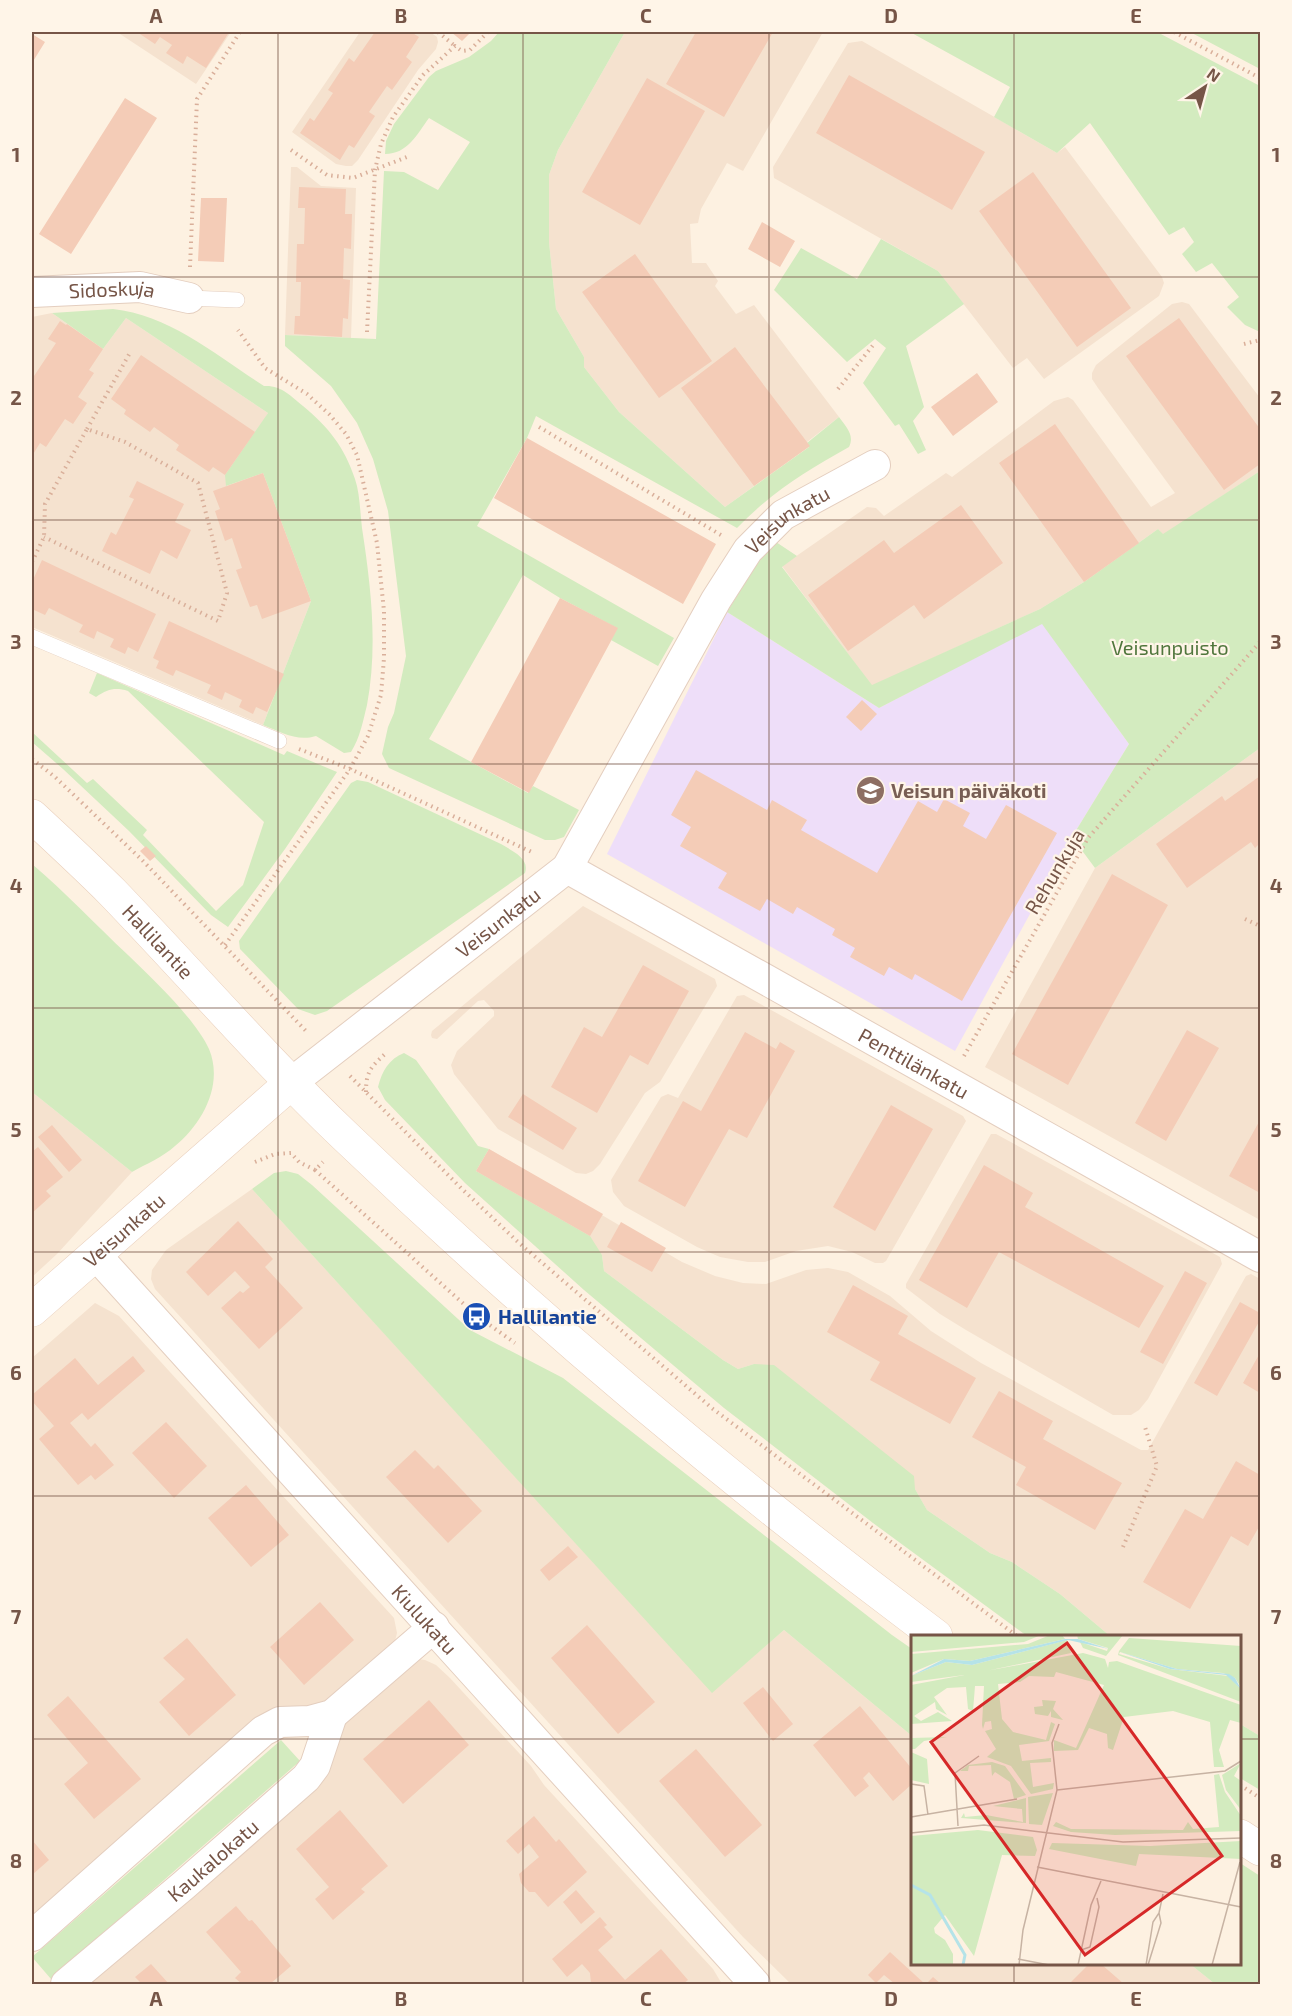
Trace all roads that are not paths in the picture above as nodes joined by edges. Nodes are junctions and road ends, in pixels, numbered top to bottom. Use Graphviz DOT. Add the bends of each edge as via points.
graph roads {
  1 [pos="32,292"];
  2 [pos="189,297"];
  3 [pos="237,300"];
  4 [pos="875,465"];
  5 [pos="32,637"];
  6 [pos="279,741"];
  7 [pos="32,816"];
  8 [pos="567,868"];
  9 [pos="291,1083"];
  10 [pos="95,1254"];
  11 [pos="1260,1257"];
  12 [pos="32,1310"];
  13 [pos="434,1627"];
  14 [pos="935,1635"];
  15 [pos="332,1715"];
  16 [pos="1241,1837"];
  17 [pos="1260,1849"];
  18 [pos="32,1936"];
  19 [pos="66,1984"];
  20 [pos="755,1984"];
  1 -- 2 [label="street, Sidoskuja" via="140,287"];
  2 -- 3 [label="lane"];
  4 -- 8 [label="street, Veisunkatu" via="783,514 748,550 716,600"];
  5 -- 6 [label="lane"];
  7 -- 9 [label="main road, Hallilantie" via="111,891"];
  8 -- 9 [label="street, Veisunkatu"];
  8 -- 11 [label="street, Penttilänkatu"];
  9 -- 10 [label="main road, Veisunkatu"];
  9 -- 14 [label="main road, Hallilantie" via="422,1208 642,1404 822,1551"];
  10 -- 12 [label="main road, Veisunkatu"];
  10 -- 13 [label="street, Kiulukatu"];
  13 -- 15 [label="street"];
  13 -- 20 [label="street, Kiulukatu"];
  15 -- 18 [label="street" via="310,1721 280,1722 263,1731"];
  15 -- 19 [label="street, Kaukalokatu" via="315,1766 306,1778"];
  16 -- 17 [label="main road"];
}
